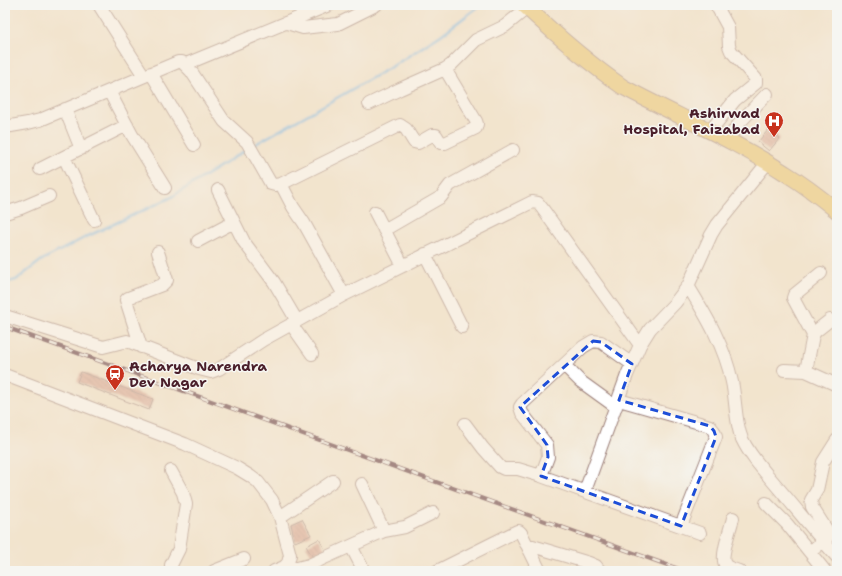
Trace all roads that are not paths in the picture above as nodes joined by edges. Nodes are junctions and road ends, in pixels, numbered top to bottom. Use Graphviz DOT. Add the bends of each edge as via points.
graph roads {
  1 [pos="100,5"];
  2 [pos="329,5"];
  3 [pos="376,5"];
  4 [pos="716,5"];
  5 [pos="525,6"];
  6 [pos="286,23"];
  7 [pos="186,64"];
  8 [pos="446,68"];
  9 [pos="148,75"];
  10 [pos="109,91"];
  11 [pos="767,94"];
  12 [pos="369,104"];
  13 [pos="65,109"];
  14 [pos="127,125"];
  15 [pos="5,127"];
  16 [pos="710,131"];
  17 [pos="727,140"];
  18 [pos="194,145"];
  19 [pos="81,149"];
  20 [pos="513,150"];
  21 [pos="64,157"];
  22 [pos="768,162"];
  23 [pos="40,170"];
  24 [pos="281,184"];
  25 [pos="165,188"];
  26 [pos="218,190"];
  27 [pos="49,196"];
  28 [pos="837,211"];
  29 [pos="375,212"];
  30 [pos="5,213"];
  31 [pos="94,220"];
  32 [pos="234,222"];
  33 [pos="384,230"];
  34 [pos="198,241"];
  35 [pos="158,252"];
  36 [pos="425,254"];
  37 [pos="403,266"];
  38 [pos="821,273"];
  39 [pos="688,286"];
  40 [pos="344,295"];
  41 [pos="5,316"];
  42 [pos="830,320"];
  43 [pos="294,323"];
  44 [pos="462,327"];
  45 [pos="813,335"];
  46 [pos="640,345"];
  47 [pos="141,347"];
  48 [pos="312,354"];
  49 [pos="632,364"];
  50 [pos="564,365"];
  51 [pos="784,370"];
  52 [pos="806,371"];
  53 [pos="5,375"];
  54 [pos="837,385"];
  55 [pos="617,404"];
  56 [pos="465,424"];
  57 [pos="837,440"];
  58 [pos="171,471"];
  59 [pos="541,476"];
  60 [pos="333,482"];
  61 [pos="362,484"];
  62 [pos="586,491"];
  63 [pos="766,503"];
  64 [pos="433,513"];
  65 [pos="280,517"];
  66 [pos="733,518"];
  67 [pos="681,526"];
  68 [pos="384,531"];
  69 [pos="700,533"];
  70 [pos="823,541"];
  71 [pos="526,544"];
  72 [pos="351,546"];
  73 [pos="810,552"];
  74 [pos="837,556"];
  75 [pos="244,559"];
  76 [pos="279,569"];
  77 [pos="171,571"];
  78 [pos="214,571"];
  79 [pos="364,571"];
  80 [pos="437,571"];
  81 [pos="540,571"];
  82 [pos="600,571"];
  83 [pos="739,571"];
  84 [pos="825,571"];
  1 -- 9 [label="street"];
  2 -- 6 [label="street"];
  3 -- 6 [label="street" via="338,24 302,28"];
  4 -- 16 [label="street" via="728,28 731,51 756,79 756,83 735,100"];
  5 -- 8 [label="street" via="505,26 476,40"];
  5 -- 16 [label="main road" via="582,56 623,87"];
  6 -- 7 [label="street"];
  7 -- 9 [label="street" via="178,62"];
  7 -- 24 [label="street" via="224,121 247,142 271,184"];
  8 -- 12 [label="street"];
  8 -- 24 [label="street" via="476,121 476,128 445,143 441,143 436,135 418,143 414,142 406,129 400,125"];
  9 -- 10 [label="street"];
  9 -- 18 [label="street"];
  10 -- 13 [label="street"];
  10 -- 14 [label="street"];
  11 -- 17 [label="street"];
  13 -- 15 [label="street" via="28,123"];
  13 -- 19 [label="street"];
  14 -- 19 [label="street"];
  14 -- 25 [label="street"];
  16 -- 17 [label="main road"];
  17 -- 22 [label="main road"];
  19 -- 21 [label="street"];
  20 -- 33 [label="street" via="450,185 441,197"];
  21 -- 23 [label="street"];
  21 -- 31 [label="street"];
  22 -- 28 [label="main road"];
  22 -- 39 [label="street" via="714,230"];
  24 -- 40 [label="street"];
  26 -- 32 [label="street"];
  27 -- 30 [label="street"];
  29 -- 33 [label="street"];
  32 -- 34 [label="street"];
  32 -- 43 [label="street" via="252,254 268,274"];
  33 -- 37 [label="street"];
  35 -- 47 [label="street" via="167,280 162,285 126,300"];
  36 -- 37 [label="street"];
  36 -- 44 [label="street"];
  36 -- 46 [label="street" via="532,202 538,203"];
  37 -- 40 [label="street"];
  38 -- 45 [label="street" via="793,298"];
  39 -- 46 [label="street" via="650,329"];
  39 -- 70 [label="street" via="708,318 723,351 732,382 742,437 756,460"];
  40 -- 43 [label="street"];
  41 -- 47 [label="street" via="103,347 127,341"];
  42 -- 45 [label="street"];
  43 -- 47 [label="street" via="211,372"];
  43 -- 48 [label="street"];
  45 -- 52 [label="street"];
  46 -- 49 [label="street"];
  49 -- 50 [label="street" via="597,341 583,347"];
  49 -- 55 [label="street"];
  50 -- 55 [label="street" via="580,381"];
  50 -- 59 [label="street" via="520,407 547,445 548,457"];
  51 -- 52 [label="street"];
  52 -- 54 [label="street"];
  53 -- 65 [label="street" via="185,444 242,470 263,488"];
  55 -- 62 [label="street"];
  55 -- 67 [label="street" via="710,426 714,431 716,437"];
  56 -- 59 [label="street" via="500,467"];
  57 -- 70 [label="street" via="823,462 817,490 811,503 828,532"];
  58 -- 77 [label="street" via="186,504 179,549 171,565"];
  59 -- 62 [label="street"];
  60 -- 65 [label="street"];
  61 -- 68 [label="street"];
  62 -- 67 [label="street"];
  63 -- 73 [label="street"];
  64 -- 68 [label="street" via="405,527"];
  65 -- 76 [label="street" via="290,555 288,563"];
  66 -- 83 [label="street" via="724,553 724,564"];
  67 -- 69 [label="street"];
  68 -- 72 [label="street"];
  70 -- 73 [label="street"];
  70 -- 74 [label="street"];
  71 -- 80 [label="street" via="517,531"];
  71 -- 81 [label="street"];
  71 -- 82 [label="street" via="589,563"];
  72 -- 76 [label="street" via="304,567"];
  72 -- 79 [label="street"];
  73 -- 84 [label="street"];
  75 -- 78 [label="street"];
}
